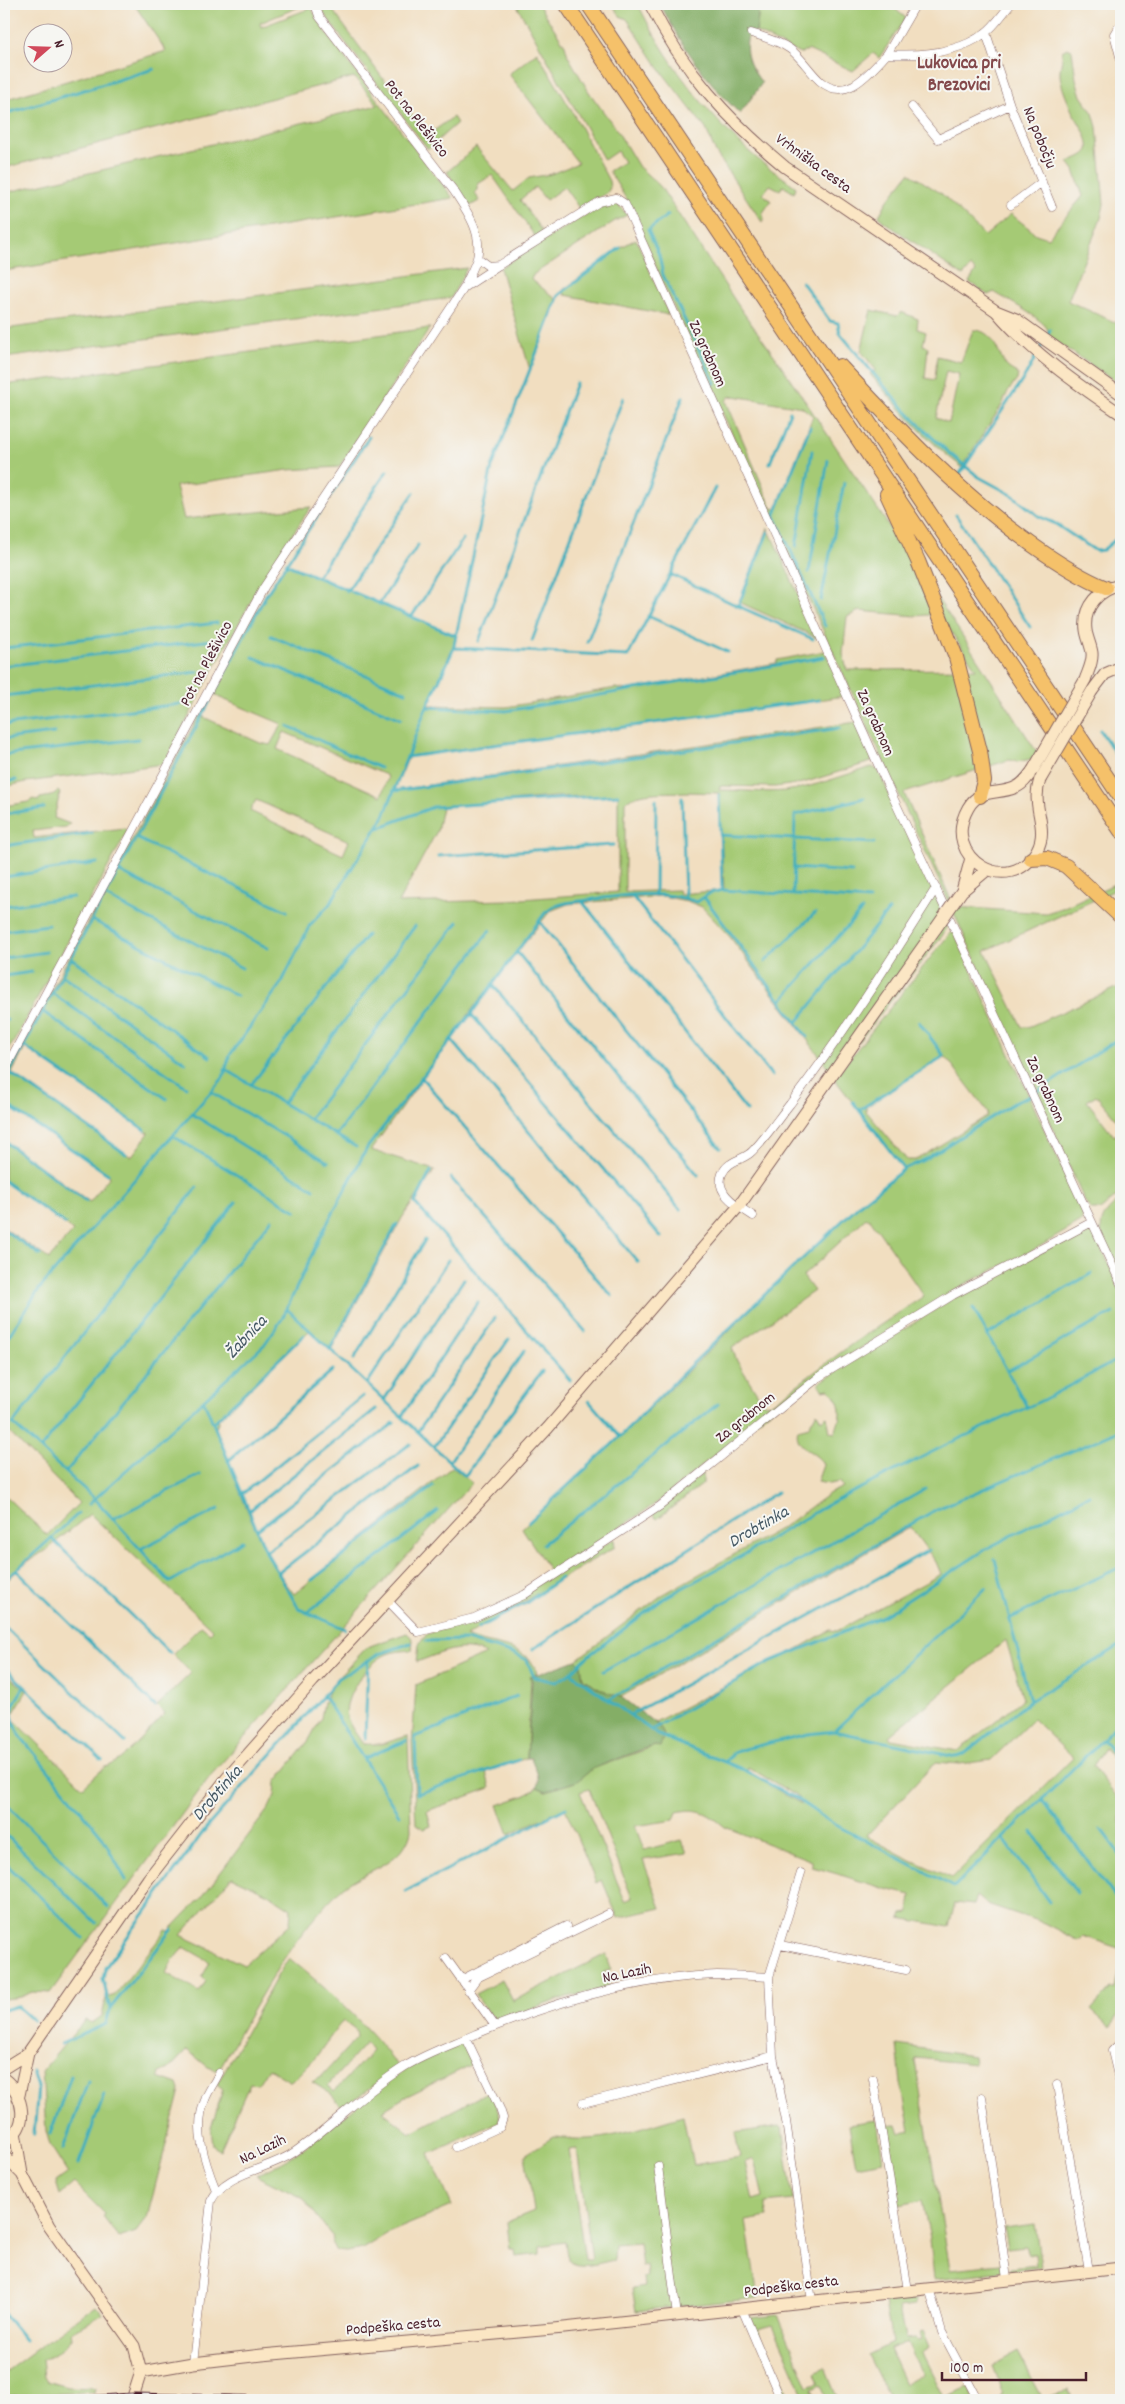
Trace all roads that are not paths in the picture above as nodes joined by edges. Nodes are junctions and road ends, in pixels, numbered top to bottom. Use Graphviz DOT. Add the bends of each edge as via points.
graph roads {
  1 [pos="315,4"];
  2 [pos="566,4"];
  3 [pos="588,4"];
  4 [pos="650,4"];
  5 [pos="916,4"];
  6 [pos="1011,4"];
  7 [pos="1117,29"];
  8 [pos="751,33"];
  9 [pos="986,33"];
  10 [pos="887,54"];
  11 [pos="1121,60"];
  12 [pos="1010,104"];
  13 [pos="912,107"];
  14 [pos="1042,182"];
  15 [pos="1011,205"];
  16 [pos="1052,207"];
  17 [pos="638,233"];
  18 [pos="477,258"];
  19 [pos="499,265"];
  20 [pos="464,288"];
  21 [pos="1023,331"];
  22 [pos="811,335"];
  23 [pos="1121,394"];
  24 [pos="1121,414"];
  25 [pos="861,442"];
  26 [pos="1121,585"];
  27 [pos="1106,588"];
  28 [pos="1121,667"];
  29 [pos="1121,798"];
  30 [pos="975,800"];
  31 [pos="1121,831"];
  32 [pos="971,858"];
  33 [pos="1031,859"];
  34 [pos="988,870"];
  35 [pos="936,888"];
  36 [pos="959,894"];
  37 [pos="1121,918"];
  38 [pos="4,1070"];
  39 [pos="739,1206"];
  40 [pos="753,1216"];
  41 [pos="1092,1222"];
  42 [pos="1121,1284"];
  43 [pos="389,1602"];
  44 [pos="801,1874"];
  45 [pos="608,1914"];
  46 [pos="566,1926"];
  47 [pos="780,1945"];
  48 [pos="446,1958"];
  49 [pos="906,1970"];
  50 [pos="769,1977"];
  51 [pos="461,1980"];
  52 [pos="468,1990"];
  53 [pos="495,2026"];
  54 [pos="466,2038"];
  55 [pos="1121,2042"];
  56 [pos="28,2053"];
  57 [pos="773,2056"];
  58 [pos="4,2068"];
  59 [pos="220,2073"];
  60 [pos="4,2079"];
  61 [pos="873,2079"];
  62 [pos="1057,2085"];
  63 [pos="1121,2088"];
  64 [pos="19,2095"];
  65 [pos="982,2097"];
  66 [pos="583,2104"];
  67 [pos="16,2132"];
  68 [pos="4,2141"];
  69 [pos="456,2146"];
  70 [pos="4,2156"];
  71 [pos="658,2166"];
  72 [pos="22,2174"];
  73 [pos="216,2190"];
  74 [pos="1121,2268"];
  75 [pos="1089,2271"];
  76 [pos="1007,2280"];
  77 [pos="929,2288"];
  78 [pos="908,2290"];
  79 [pos="812,2301"];
  80 [pos="742,2309"];
  81 [pos="677,2316"];
  82 [pos="193,2362"];
  83 [pos="141,2372"];
  84 [pos="132,2400"];
  85 [pos="781,2400"];
  86 [pos="978,2400"];
  1 -- 18 [label="street, Pot na Plešivico" via="319,16 471,216 476,231"];
  2 -- 25 [label="highway"];
  3 -- 22 [label="highway"];
  4 -- 21 [label="main road, Vrhniška cesta" via="695,78 744,132 785,167 996,311 1010,327"];
  5 -- 10 [label="street"];
  6 -- 9 [label="street"];
  7 -- 11 [label="street" via="1114,34"];
  8 -- 10 [label="street" via="790,49 820,81 836,89 859,82"];
  9 -- 10 [label="street" via="936,53 913,56"];
  9 -- 12 [label="street, Na pobočju"];
  12 -- 13 [label="street, Na pobočju" via="938,140"];
  12 -- 14 [label="street, Na pobočju"];
  14 -- 15 [label="street, Na pobočju"];
  14 -- 16 [label="street, Na pobočju"];
  17 -- 19 [label="street, Pot na Plešivico" via="625,204 616,198 599,202"];
  17 -- 35 [label="street, Za grabnom"];
  18 -- 19 [label="street" via="488,266"];
  18 -- 20 [label="street, Pot na Plešivico"];
  19 -- 20 [label="street, Pot na Plešivico"];
  20 -- 38 [label="street, Pot na Plešivico" via="264,587"];
  21 -- 23 [label="main road, Vrhniška cesta"];
  21 -- 24 [label="main road, Vrhniška cesta" via="1050,362"];
  22 -- 27 [label="highway" via="906,437 960,489 1050,557 1088,581"];
  22 -- 29 [label="highway"];
  25 -- 30 [label="highway" via="918,561 953,648 980,751 984,781"];
  25 -- 31 [label="highway"];
  26 -- 27 [label="main road"];
  27 -- 30 [label="main road, bridge" via="1092,603 1087,616 1086,629 1092,655 1085,680 1033,770 1014,789 987,792"];
  28 -- 33 [label="main road, bridge" via="1105,674 1092,691 1040,780 1036,805 1042,836"];
  30 -- 32 [label="main road" via="962,821 961,834"];
  32 -- 34 [label="main road"];
  32 -- 36 [label="main road"];
  33 -- 34 [label="main road" via="1020,868 1007,872"];
  33 -- 37 [label="highway" via="1046,858 1066,866"];
  34 -- 36 [label="main road"];
  35 -- 39 [label="street" via="887,967 790,1103 750,1154 732,1162 722,1174 722,1187 727,1197"];
  35 -- 41 [label="street, Za grabnom"];
  36 -- 39 [label="main road, bridge"];
  39 -- 40 [label="street"];
  39 -- 43 [label="main road" via="548,1428"];
  41 -- 42 [label="street, Za grabnom"];
  41 -- 43 [label="street, Za grabnom" via="953,1295 819,1377 660,1506 524,1595 474,1618 418,1632"];
  43 -- 56 [label="main road" via="312,1681 227,1778 148,1879"];
  44 -- 47 [label="street"];
  45 -- 52 [label="street" via="477,1978"];
  46 -- 51 [label="street"];
  47 -- 49 [label="street"];
  47 -- 50 [label="street"];
  48 -- 51 [label="street"];
  50 -- 53 [label="street, Na Lazih" via="716,1975 654,1982 567,2000"];
  50 -- 57 [label="street"];
  51 -- 52 [label="street"];
  52 -- 53 [label="street"];
  53 -- 54 [label="street, Na Lazih"];
  54 -- 69 [label="street" via="503,2118 500,2126"];
  54 -- 73 [label="street, Na Lazih" via="429,2052 402,2068 278,2162 231,2180"];
  55 -- 63 [label="street" via="1112,2051"];
  56 -- 58 [label="main road"];
  56 -- 64 [label="main road"];
  57 -- 66 [label="street"];
  57 -- 79 [label="street"];
  59 -- 73 [label="street" via="204,2101 200,2120 201,2141"];
  60 -- 64 [label="main road"];
  61 -- 78 [label="street"];
  62 -- 75 [label="street"];
  64 -- 67 [label="main road" via="22,2106"];
  65 -- 76 [label="street"];
  67 -- 68 [label="main road"];
  67 -- 72 [label="main road"];
  70 -- 72 [label="main road"];
  71 -- 81 [label="street"];
  72 -- 83 [label="main road" via="49,2226 134,2346"];
  73 -- 82 [label="street" via="211,2201"];
  74 -- 75 [label="main road, Podpeška cesta"];
  75 -- 76 [label="main road, Podpeška cesta"];
  76 -- 77 [label="main road, Podpeška cesta"];
  77 -- 78 [label="main road, Podpeška cesta"];
  77 -- 86 [label="street" via="942,2332"];
  78 -- 79 [label="main road, Podpeška cesta"];
  79 -- 80 [label="main road, Podpeška cesta"];
  80 -- 81 [label="main road, Podpeška cesta"];
  80 -- 85 [label="street"];
  81 -- 82 [label="main road, Podpeška cesta"];
  82 -- 83 [label="main road, Podpeška cesta"];
  83 -- 84 [label="main road"];
}
